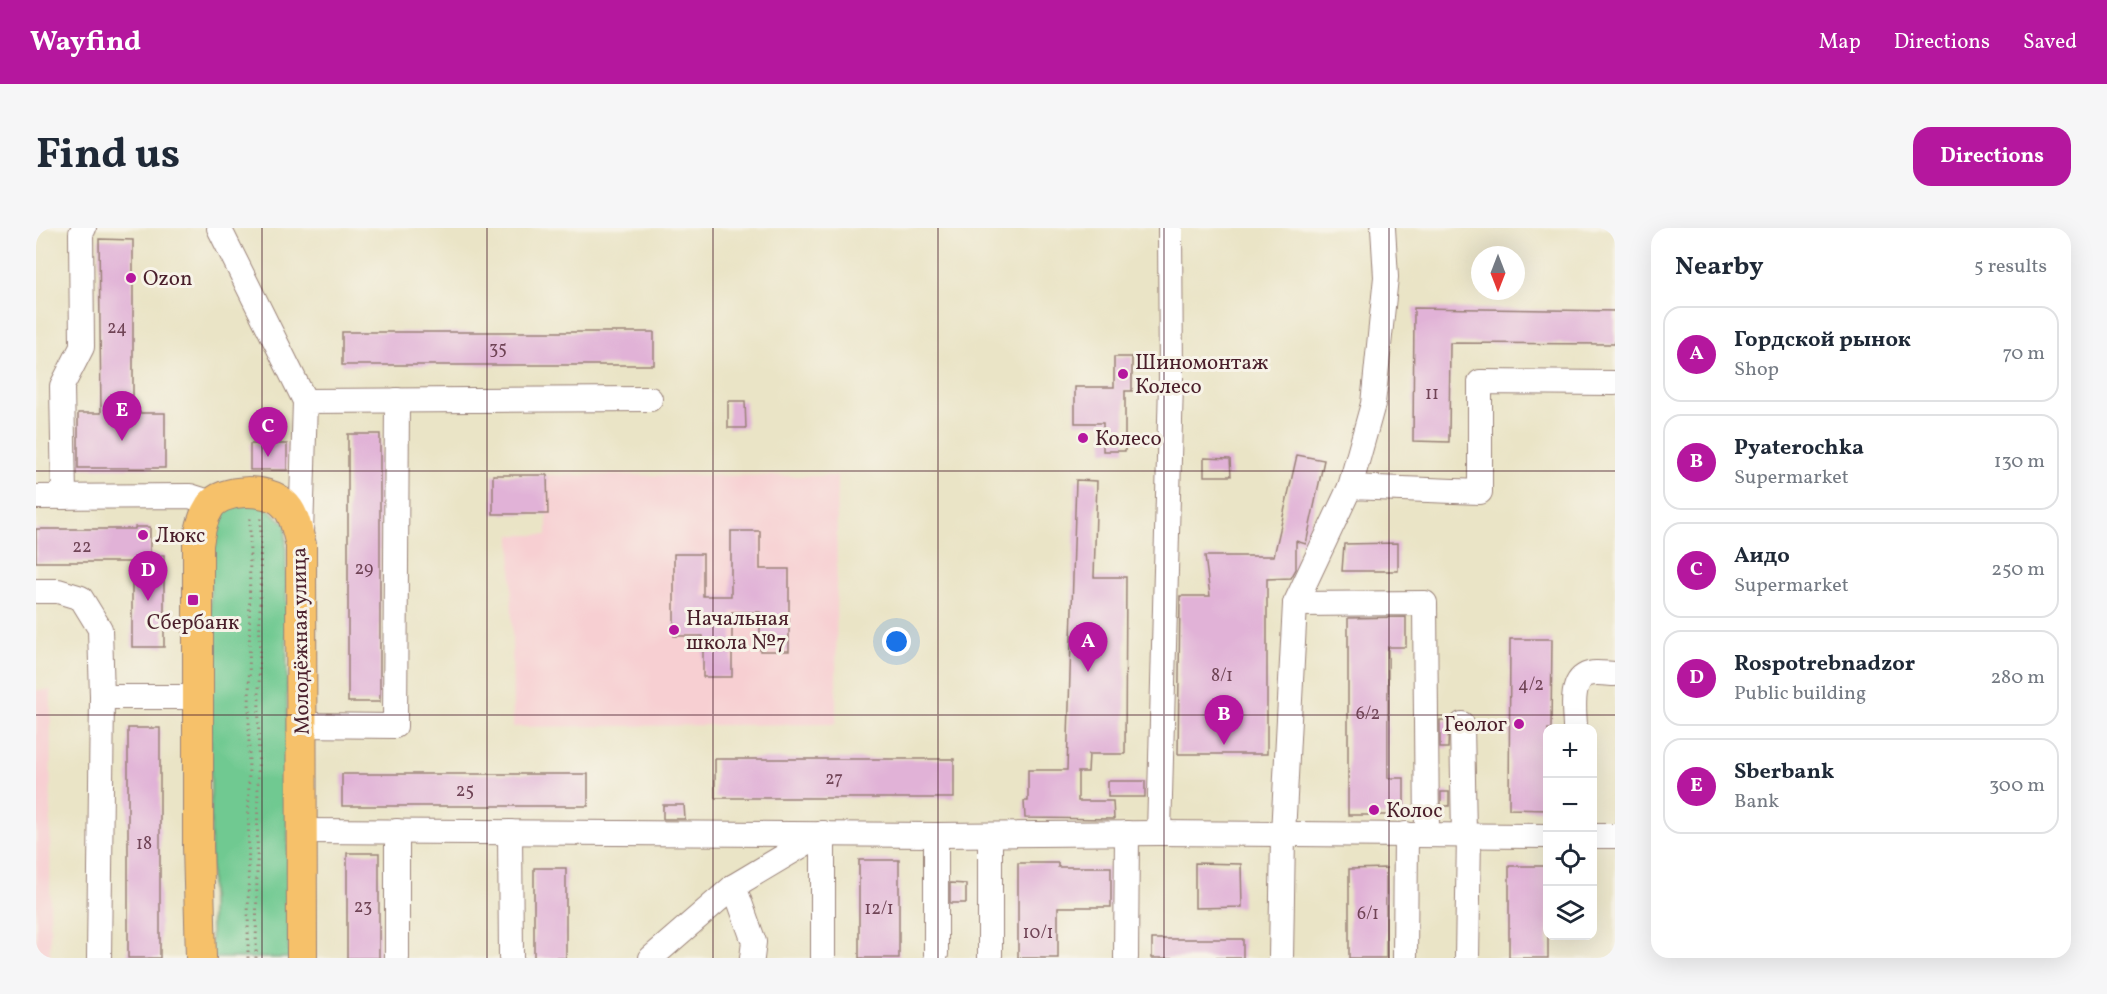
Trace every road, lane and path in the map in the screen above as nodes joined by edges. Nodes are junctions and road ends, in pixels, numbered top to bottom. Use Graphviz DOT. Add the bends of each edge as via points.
graph roads {
  1 [pos="84,228"];
  2 [pos="219,228"];
  3 [pos="1170,228"];
  4 [pos="1383,228"];
  5 [pos="1615,383"];
  6 [pos="650,399"];
  7 [pos="397,400"];
  8 [pos="305,401"];
  9 [pos="1350,487"];
  10 [pos="36,497"];
  11 [pos="64,497"];
  12 [pos="212,503"];
  13 [pos="256,504"];
  14 [pos="301,545"];
  15 [pos="36,591"];
  16 [pos="1295,604"];
  17 [pos="1615,674"];
  18 [pos="102,697"];
  19 [pos="199,697"];
  20 [pos="1462,723"];
  21 [pos="1575,724"];
  22 [pos="301,725"];
  23 [pos="301,831"];
  24 [pos="397,831"];
  25 [pos="510,832"];
  26 [pos="823,833"];
  27 [pos="1127,833"];
  28 [pos="1159,833"];
  29 [pos="1283,834"];
  30 [pos="1417,834"];
  31 [pos="936,835"];
  32 [pos="990,835"];
  33 [pos="1466,835"];
  34 [pos="1543,836"];
  35 [pos="1597,836"];
  36 [pos="1615,836"];
  37 [pos="734,886"];
  38 [pos="936,954"];
  39 [pos="99,958"];
  40 [pos="201,958"];
  41 [pos="248,958"];
  42 [pos="256,958"];
  43 [pos="302,958"];
  44 [pos="397,958"];
  45 [pos="511,958"];
  46 [pos="651,958"];
  47 [pos="752,958"];
  48 [pos="823,958"];
  49 [pos="990,958"];
  50 [pos="1126,958"];
  51 [pos="1281,958"];
  52 [pos="1405,958"];
  53 [pos="1467,958"];
  1 -- 11 [label="street" via="82,347 62,386"];
  2 -- 8 [label="street"];
  3 -- 28 [label="street" via="1171,383"];
  4 -- 9 [label="street" via="1386,277 1373,404"];
  5 -- 9 [label="street" via="1480,382 1480,492"];
  6 -- 7 [label="street"];
  7 -- 8 [label="street"];
  7 -- 22 [label="street" via="395,726"];
  8 -- 14 [label="street"];
  9 -- 16 [label="street"];
  10 -- 11 [label="street"];
  11 -- 12 [label="street" via="190,496"];
  12 -- 13 [label="main road, Молодёжная улица" via="229,494"];
  12 -- 19 [label="main road" via="202,519 198,545"];
  13 -- 14 [label="main road, Молодёжная улица" via="272,495 284,503 295,520"];
  13 -- 41 [label="path"];
  13 -- 42 [label="path"];
  14 -- 22 [label="main road, Молодёжная улица"];
  15 -- 18 [label="street" via="58,591 81,598 100,629"];
  16 -- 29 [label="street"];
  16 -- 30 [label="street" via="1425,603"];
  17 -- 21 [label="street" via="1586,675 1581,680 1576,687"];
  18 -- 19 [label="street"];
  18 -- 39 [label="street"];
  19 -- 40 [label="main road"];
  20 -- 33 [label="street"];
  22 -- 23 [label="main road, Молодёжная улица"];
  23 -- 24 [label="street"];
  23 -- 43 [label="main road, Молодёжная улица"];
  24 -- 25 [label="street"];
  24 -- 44 [label="street"];
  25 -- 26 [label="street"];
  25 -- 45 [label="street"];
  26 -- 31 [label="street"];
  26 -- 37 [label="street"];
  26 -- 48 [label="street"];
  27 -- 28 [label="street"];
  27 -- 32 [label="street"];
  27 -- 50 [label="street"];
  28 -- 29 [label="street"];
  29 -- 30 [label="street"];
  29 -- 51 [label="street"];
  30 -- 33 [label="street"];
  30 -- 52 [label="street"];
  31 -- 32 [label="street"];
  31 -- 38 [label="street"];
  32 -- 49 [label="street"];
  33 -- 34 [label="street"];
  33 -- 53 [label="street"];
  35 -- 36 [label="street"];
  37 -- 46 [label="street"];
  37 -- 47 [label="street" via="754,942"];
}
